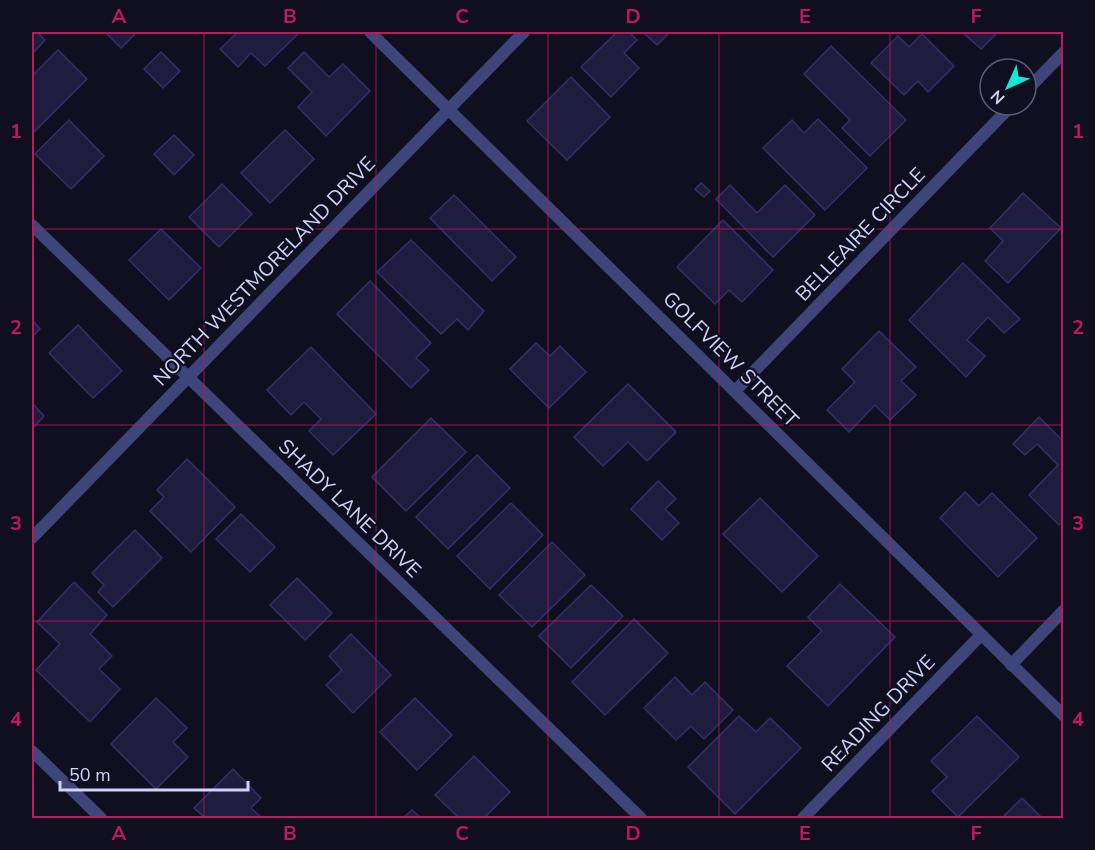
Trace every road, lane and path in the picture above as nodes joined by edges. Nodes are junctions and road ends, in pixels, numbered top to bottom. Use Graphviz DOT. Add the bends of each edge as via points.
graph roads {
  1 [pos="370,32"];
  2 [pos="524,32"];
  3 [pos="1064,52"];
  4 [pos="1038,79"];
  5 [pos="447,110"];
  6 [pos="1000,117"];
  7 [pos="32,225"];
  8 [pos="188,377"];
  9 [pos="735,391"];
  10 [pos="32,538"];
  11 [pos="1064,610"];
  12 [pos="981,635"];
  13 [pos="1011,665"];
  14 [pos="1064,716"];
  15 [pos="32,751"];
  16 [pos="101,819"];
  17 [pos="641,819"];
  18 [pos="803,819"];
  1 -- 5 [label="street, GOLFVIEW STREET"];
  2 -- 5 [label="street, NORTH WESTMORELAND DRIVE"];
  3 -- 4 [label="street"];
  5 -- 8 [label="street, NORTH WESTMORELAND DRIVE"];
  5 -- 9 [label="street, GOLFVIEW STREET"];
  6 -- 9 [label="street, BELLEAIRE CIRCLE"];
  7 -- 8 [label="street, SHADY LANE DRIVE"];
  8 -- 10 [label="street, NORTH WESTMORELAND DRIVE"];
  8 -- 17 [label="street, SHADY LANE DRIVE"];
  9 -- 12 [label="street, GOLFVIEW STREET"];
  11 -- 13 [label="street"];
  12 -- 13 [label="street, GOLFVIEW STREET"];
  12 -- 18 [label="street, READING DRIVE"];
  13 -- 14 [label="street, GOLFVIEW STREET"];
  15 -- 16 [label="street"];
}
